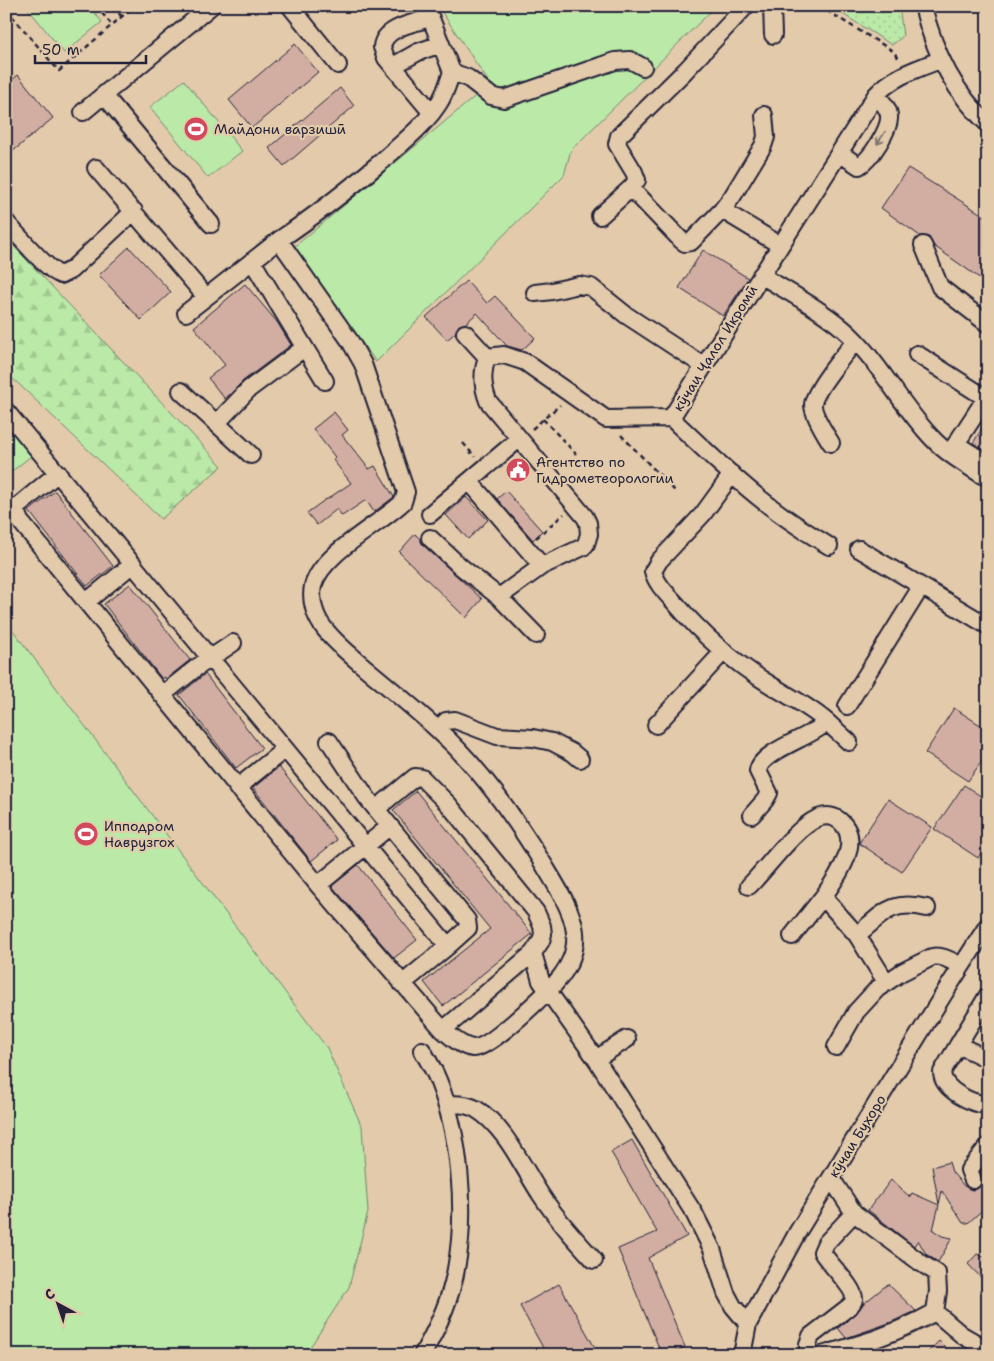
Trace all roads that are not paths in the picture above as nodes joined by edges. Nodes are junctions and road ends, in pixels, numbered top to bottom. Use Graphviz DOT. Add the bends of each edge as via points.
graph roads {
  1 [pos="211,6"];
  2 [pos="290,6"];
  3 [pos="746,6"];
  4 [pos="772,6"];
  5 [pos="923,6"];
  6 [pos="428,12"];
  7 [pos="773,35"];
  8 [pos="441,44"];
  9 [pos="940,60"];
  10 [pos="338,65"];
  11 [pos="393,66"];
  12 [pos="643,67"];
  13 [pos="452,72"];
  14 [pos="104,95"];
  15 [pos="876,95"];
  16 [pos="83,112"];
  17 [pos="432,113"];
  18 [pos="764,115"];
  19 [pos="988,124"];
  20 [pos="838,153"];
  21 [pos="96,168"];
  22 [pos="631,188"];
  23 [pos="722,210"];
  24 [pos="134,212"];
  25 [pos="600,216"];
  26 [pos="6,222"];
  27 [pos="211,224"];
  28 [pos="279,240"];
  29 [pos="780,245"];
  30 [pos="923,246"];
  31 [pos="252,261"];
  32 [pos="761,275"];
  33 [pos="535,292"];
  34 [pos="206,296"];
  35 [pos="186,313"];
  36 [pos="988,324"];
  37 [pos="465,332"];
  38 [pos="856,342"];
  39 [pos="304,348"];
  40 [pos="917,354"];
  41 [pos="487,357"];
  42 [pos="704,366"];
  43 [pos="324,381"];
  44 [pos="181,390"];
  45 [pos="987,396"];
  46 [pos="6,411"];
  47 [pos="671,418"];
  48 [pos="216,423"];
  49 [pos="519,439"];
  50 [pos="831,443"];
  51 [pos="953,448"];
  52 [pos="251,455"];
  53 [pos="985,469"];
  54 [pos="58,473"];
  55 [pos="732,474"];
  56 [pos="469,481"];
  57 [pos="430,514"];
  58 [pos="430,538"];
  59 [pos="829,546"];
  60 [pos="859,549"];
  61 [pos="133,564"];
  62 [pos="542,566"];
  63 [pos="921,587"];
  64 [pos="499,597"];
  65 [pos="86,602"];
  66 [pos="988,626"];
  67 [pos="536,635"];
  68 [pos="233,643"];
  69 [pos="723,652"];
  70 [pos="212,658"];
  71 [pos="162,695"];
  72 [pos="847,706"];
  73 [pos="827,722"];
  74 [pos="656,724"];
  75 [pos="438,730"];
  76 [pos="329,741"];
  77 [pos="849,742"];
  78 [pos="285,749"];
  79 [pos="580,758"];
  80 [pos="238,788"];
  81 [pos="376,809"];
  82 [pos="752,815"];
  83 [pos="390,826"];
  84 [pos="365,846"];
  85 [pos="318,885"];
  86 [pos="749,886"];
  87 [pos="823,897"];
  88 [pos="927,908"];
  89 [pos="988,925"];
  90 [pos="857,935"];
  91 [pos="792,936"];
  92 [pos="448,946"];
  93 [pos="533,953"];
  94 [pos="961,966"];
  95 [pos="886,982"];
  96 [pos="402,984"];
  97 [pos="548,991"];
  98 [pos="988,995"];
  99 [pos="443,1030"];
  100 [pos="627,1039"];
  101 [pos="958,1045"];
  102 [pos="836,1047"];
  103 [pos="422,1050"];
  104 [pos="596,1059"];
  105 [pos="988,1059"];
  106 [pos="446,1104"];
  107 [pos="988,1105"];
  108 [pos="988,1146"];
  109 [pos="830,1178"];
  110 [pos="973,1180"];
  111 [pos="854,1213"];
  112 [pos="594,1260"];
  113 [pos="935,1312"];
  114 [pos="748,1324"];
  115 [pos="988,1350"];
  116 [pos="422,1355"];
  117 [pos="742,1355"];
  118 [pos="808,1355"];
  119 [pos="822,1355"];
  1 -- 14 [label="street"];
  2 -- 10 [label="street"];
  3 -- 22 [label="street" via="619,136 617,144 637,180"];
  4 -- 7 [label="street"];
  5 -- 9 [label="street"];
  6 -- 8 [label="street"];
  6 -- 11 [label="street" via="385,37 382,47"];
  8 -- 11 [label="street" via="410,55"];
  8 -- 13 [label="street"];
  9 -- 15 [label="street, кӯчаи Ҷалол Икромӣ" via="888,83"];
  9 -- 19 [label="street" via="964,98"];
  11 -- 17 [label="street"];
  12 -- 13 [label="street" via="630,60 615,60 504,98 491,96 468,78"];
  13 -- 17 [label="street"];
  14 -- 16 [label="street"];
  14 -- 27 [label="street"];
  15 -- 20 [label="street, кӯчаи Ҷалол Икромӣ"];
  15 -- 20 [label="street, one-way" via="889,116 881,138 859,166"];
  17 -- 28 [label="street" via="351,187"];
  18 -- 23 [label="street" via="766,137 763,146"];
  20 -- 29 [label="street, кӯчаи Ҷалол Икромӣ"];
  21 -- 24 [label="street"];
  22 -- 23 [label="street" via="686,243"];
  22 -- 25 [label="street"];
  23 -- 29 [label="street"];
  24 -- 26 [label="street" via="61,275 47,265"];
  24 -- 34 [label="street"];
  28 -- 31 [label="street"];
  28 -- 75 [label="street" via="360,357 406,492 403,502 320,571 312,593 316,613 338,643"];
  29 -- 32 [label="street, кӯчаи Ҷалол Икромӣ"];
  30 -- 36 [label="street" via="940,287"];
  31 -- 34 [label="street"];
  31 -- 39 [label="street"];
  32 -- 38 [label="street" via="826,316"];
  32 -- 42 [label="street, кӯчаи Ҷалол Икромӣ"];
  33 -- 42 [label="street" via="552,292 579,285 590,287 626,315"];
  34 -- 35 [label="street"];
  37 -- 41 [label="street"];
  38 -- 50 [label="street" via="814,400 813,409"];
  38 -- 51 [label="street" via="924,429"];
  39 -- 43 [label="street"];
  39 -- 48 [label="street" via="249,389"];
  40 -- 45 [label="street"];
  41 -- 47 [label="street" via="515,357 606,419"];
  41 -- 49 [label="street" via="483,377 485,394"];
  42 -- 47 [label="street, кӯчаи Ҷалол Икромӣ"];
  44 -- 48 [label="street"];
  45 -- 51 [label="street"];
  46 -- 54 [label="street"];
  47 -- 55 [label="street, кӯчаи Ҷалол Икромӣ"];
  48 -- 52 [label="street"];
  49 -- 56 [label="street"];
  49 -- 62 [label="street" via="588,523 586,544"];
  51 -- 53 [label="street"];
  54 -- 61 [label="street"];
  54 -- 65 [label="street" via="20,504 16,511 20,521"];
  55 -- 59 [label="street, кӯчаи Ҷалол Икромӣ" via="780,513"];
  55 -- 69 [label="street" via="703,514 653,571 666,592"];
  56 -- 57 [label="street"];
  56 -- 62 [label="street"];
  58 -- 64 [label="street"];
  60 -- 63 [label="street"];
  61 -- 65 [label="street"];
  61 -- 70 [label="street"];
  62 -- 64 [label="street"];
  63 -- 66 [label="street"];
  63 -- 72 [label="street"];
  64 -- 67 [label="street"];
  65 -- 71 [label="street"];
  68 -- 70 [label="street"];
  69 -- 73 [label="street"];
  69 -- 74 [label="street"];
  70 -- 71 [label="street"];
  70 -- 78 [label="street"];
  71 -- 80 [label="street"];
  73 -- 77 [label="street"];
  73 -- 82 [label="street" via="760,764 759,776 769,793"];
  75 -- 79 [label="street" via="446,721 455,720 489,734 552,742"];
  75 -- 97 [label="street" via="477,770 502,802 571,914 576,939 573,957 565,974"];
  76 -- 81 [label="street"];
  78 -- 80 [label="street"];
  78 -- 84 [label="street"];
  80 -- 85 [label="street"];
  81 -- 83 [label="street"];
  81 -- 93 [label="street" via="415,777 426,781 536,912 543,934"];
  83 -- 84 [label="street"];
  83 -- 92 [label="street" via="467,920 468,928"];
  84 -- 85 [label="street"];
  84 -- 92 [label="street"];
  85 -- 96 [label="street"];
  86 -- 87 [label="street" via="802,830 819,818 832,816 846,828 849,840 842,868"];
  87 -- 90 [label="street"];
  87 -- 91 [label="street"];
  88 -- 90 [label="street" via="896,906"];
  89 -- 94 [label="street, кӯчаи Бухоро"];
  90 -- 95 [label="street"];
  92 -- 96 [label="street"];
  93 -- 97 [label="street"];
  93 -- 99 [label="street"];
  94 -- 95 [label="street" via="939,956 932,957"];
  94 -- 109 [label="street, кӯчаи Бухоро"];
  95 -- 102 [label="street" via="861,1006"];
  96 -- 99 [label="street"];
  97 -- 99 [label="street" via="479,1047 462,1044"];
  97 -- 104 [label="street"];
  98 -- 101 [label="street"];
  100 -- 104 [label="street"];
  101 -- 105 [label="street"];
  101 -- 107 [label="street" via="942,1072 943,1080 961,1097"];
  103 -- 106 [label="street"];
  104 -- 114 [label="street" via="694,1213 712,1249 726,1293"];
  106 -- 112 [label="street" via="469,1106 493,1123 550,1208"];
  106 -- 116 [label="street" via="458,1163 458,1253 444,1308"];
  108 -- 110 [label="street" via="969,1170"];
  109 -- 111 [label="street"];
  109 -- 114 [label="street, кӯчаи Бухоро"];
  111 -- 113 [label="street" via="937,1272"];
  111 -- 118 [label="street" via="826,1243 822,1252 849,1287 854,1300 811,1336"];
  113 -- 115 [label="street" via="962,1336"];
  113 -- 119 [label="street" via="902,1330"];
  114 -- 117 [label="street, кӯчаи Бухоро"];
}
